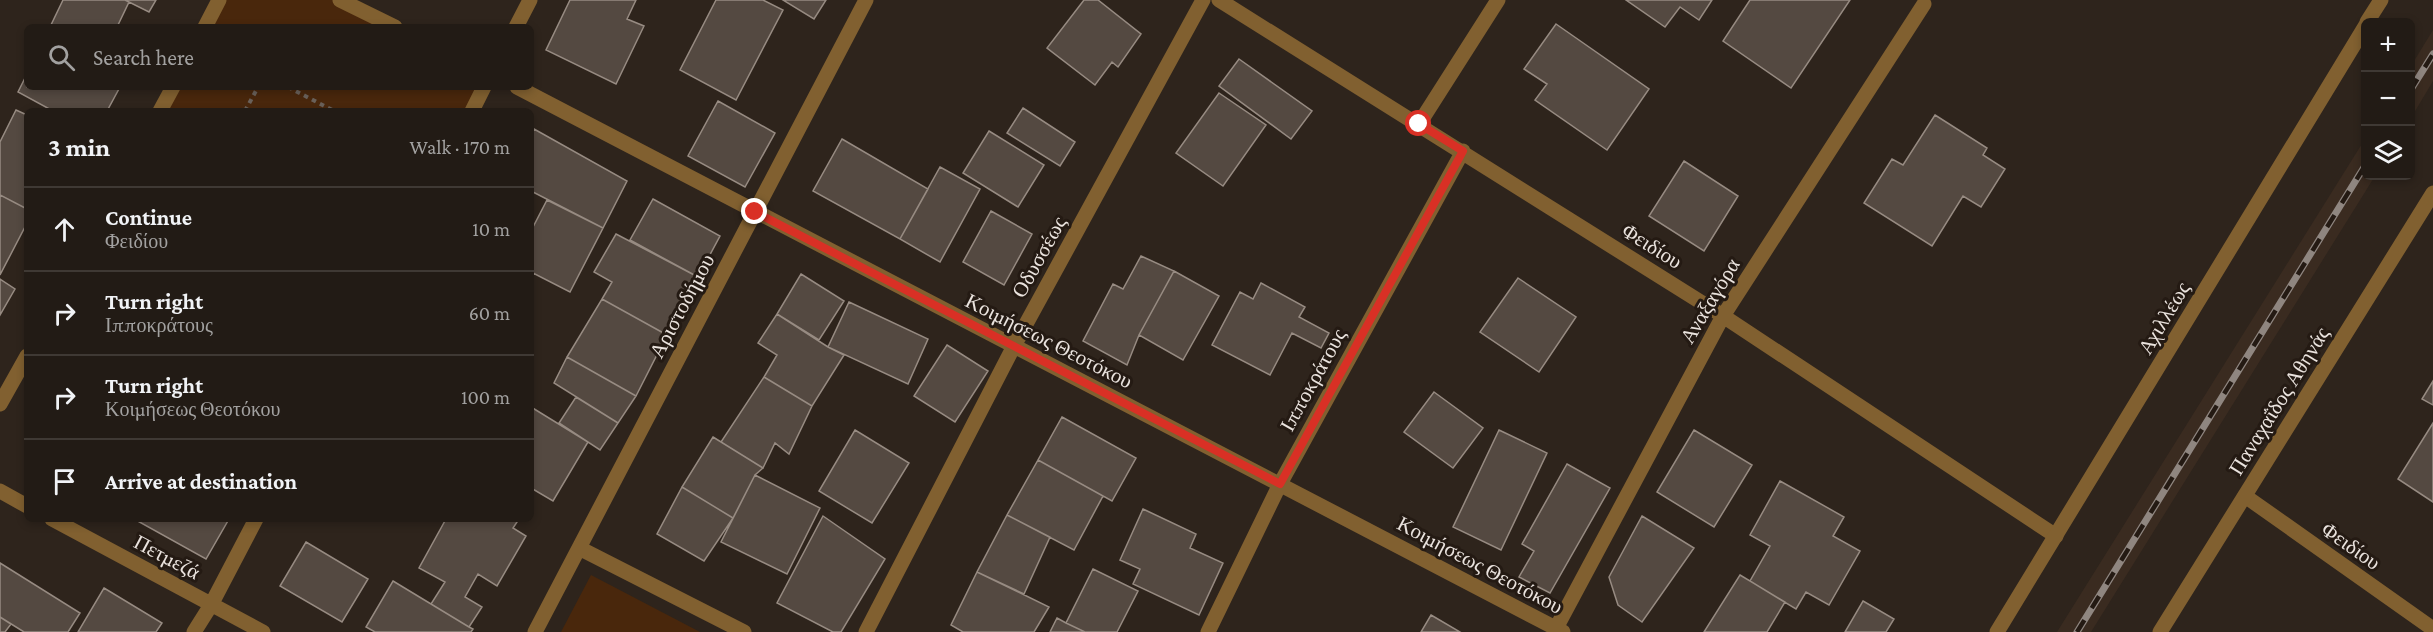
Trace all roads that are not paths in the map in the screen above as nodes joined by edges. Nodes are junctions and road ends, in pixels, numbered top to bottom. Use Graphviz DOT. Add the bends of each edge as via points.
graph roads {
  1 [pos="219,0"];
  2 [pos="340,0"];
  3 [pos="530,0"];
  4 [pos="866,0"];
  5 [pos="1203,0"];
  6 [pos="1219,0"];
  7 [pos="1498,0"];
  8 [pos="2381,0"];
  9 [pos="1924,4"];
  10 [pos="2370,18"];
  11 [pos="207,24"];
  12 [pos="389,24"];
  13 [pos="518,24"];
  14 [pos="2361,32"];
  15 [pos="171,90"];
  16 [pos="482,90"];
  17 [pos="523,90"];
  18 [pos="162,108"];
  19 [pos="474,108"];
  20 [pos="1419,124"];
  21 [pos="1463,151"];
  22 [pos="2433,193"];
  23 [pos="755,212"];
  24 [pos="1723,316"];
  25 [pos="1014,346"];
  26 [pos="24,362"];
  27 [pos="0,405"];
  28 [pos="1280,484"];
  29 [pos="0,491"];
  30 [pos="2245,496"];
  31 [pos="24,504"];
  32 [pos="58,522"];
  33 [pos="254,522"];
  34 [pos="2056,536"];
  35 [pos="579,548"];
  36 [pos="211,605"];
  37 [pos="2433,629"];
  38 [pos="1557,631"];
  39 [pos="194,632"];
  40 [pos="263,632"];
  41 [pos="535,632"];
  42 [pos="744,632"];
  43 [pos="866,632"];
  44 [pos="1208,632"];
  45 [pos="1997,632"];
  46 [pos="2160,632"];
  1 -- 11 [label="street"];
  2 -- 12 [label="street"];
  3 -- 13 [label="street"];
  4 -- 23 [label="street, Αριστοδήμου"];
  5 -- 25 [label="street, Οδυσσέως"];
  6 -- 20 [label="street, Φειδίου"];
  7 -- 20 [label="street"];
  8 -- 10 [label="street, Αχιλλέως"];
  9 -- 24 [label="street, Αναξαγόρα"];
  14 -- 34 [label="street, Αχιλλέως"];
  15 -- 18 [label="street"];
  16 -- 19 [label="street"];
  17 -- 23 [label="street, Κοιμήσεως Θεοτόκου"];
  20 -- 21 [label="street, Φειδίου"];
  21 -- 24 [label="street, Φειδίου"];
  21 -- 28 [label="street, Ιπποκράτους"];
  22 -- 30 [label="street, Παναχαΐδος Αθηνάς"];
  23 -- 25 [label="street, Κοιμήσεως Θεοτόκου"];
  23 -- 35 [label="street, Αριστοδήμου"];
  24 -- 34 [label="street, Φειδίου"];
  24 -- 38 [label="street, Αναξαγόρα"];
  25 -- 28 [label="street, Κοιμήσεως Θεοτόκου"];
  25 -- 43 [label="street, Οδυσσέως"];
  26 -- 27 [label="street"];
  28 -- 38 [label="street, Κοιμήσεως Θεοτόκου"];
  28 -- 44 [label="street, Ιπποκράτους"];
  29 -- 31 [label="street"];
  30 -- 37 [label="street, Φειδίου"];
  30 -- 46 [label="street, Παναχαΐδος Αθηνάς"];
  32 -- 36 [label="street, Πετμεζά"];
  33 -- 36 [label="street"];
  34 -- 45 [label="street, Αχιλλέως"];
  35 -- 41 [label="street, Αριστοδήμου"];
  35 -- 42 [label="street"];
  36 -- 39 [label="street"];
  36 -- 40 [label="street, Πετμεζά"];
}
